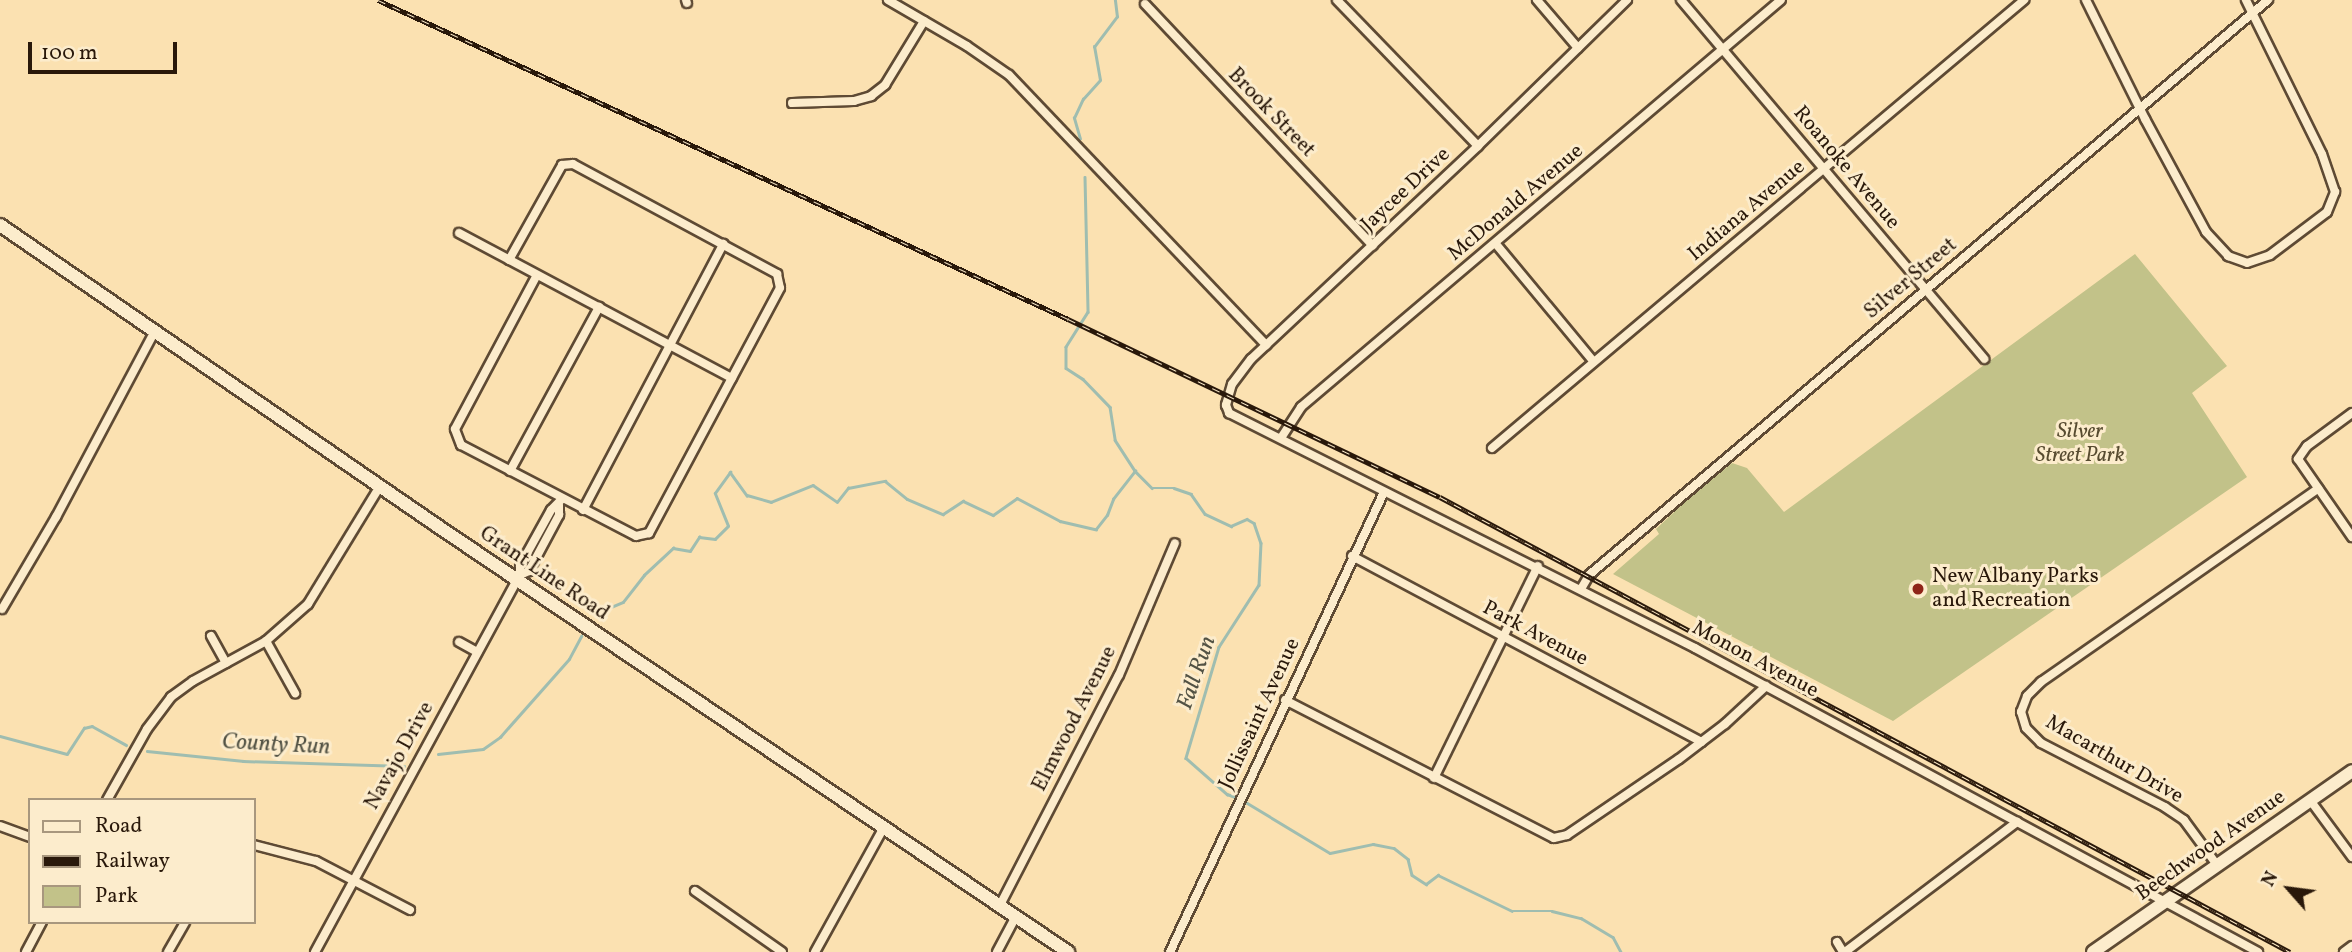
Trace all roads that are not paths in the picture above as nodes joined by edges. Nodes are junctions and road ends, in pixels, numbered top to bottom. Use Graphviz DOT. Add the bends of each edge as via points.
graph roads {
  1 [pos="888,0"];
  2 [pos="1337,0"];
  3 [pos="1537,0"];
  4 [pos="1627,0"];
  5 [pos="1681,0"];
  6 [pos="1781,0"];
  7 [pos="2024,0"];
  8 [pos="2086,0"];
  9 [pos="2246,0"];
  10 [pos="2267,0"];
  11 [pos="1145,4"];
  12 [pos="2252,13"];
  13 [pos="924,21"];
  14 [pos="1577,48"];
  15 [pos="1723,50"];
  16 [pos="792,103"];
  17 [pos="2139,108"];
  18 [pos="1478,146"];
  19 [pos="1823,169"];
  20 [pos="0,225"];
  21 [pos="459,233"];
  22 [pos="723,244"];
  23 [pos="1496,244"];
  24 [pos="1373,246"];
  25 [pos="509,260"];
  26 [pos="537,275"];
  27 [pos="1925,290"];
  28 [pos="598,307"];
  29 [pos="155,331"];
  30 [pos="670,345"];
  31 [pos="1266,345"];
  32 [pos="1984,359"];
  33 [pos="1594,362"];
  34 [pos="732,378"];
  35 [pos="1229,413"];
  36 [pos="2352,413"];
  37 [pos="1281,438"];
  38 [pos="1492,448"];
  39 [pos="510,471"];
  40 [pos="380,486"];
  41 [pos="2318,489"];
  42 [pos="1384,492"];
  43 [pos="560,502"];
  44 [pos="583,510"];
  45 [pos="2352,537"];
  46 [pos="1175,543"];
  47 [pos="1352,556"];
  48 [pos="1538,566"];
  49 [pos="519,577"];
  50 [pos="1581,589"];
  51 [pos="2,609"];
  52 [pos="211,636"];
  53 [pos="1503,638"];
  54 [pos="266,641"];
  55 [pos="459,642"];
  56 [pos="477,652"];
  57 [pos="226,663"];
  58 [pos="1766,685"];
  59 [pos="295,693"];
  60 [pos="1285,700"];
  61 [pos="1702,742"];
  62 [pos="2352,771"];
  63 [pos="1434,778"];
  64 [pos="108,798"];
  65 [pos="2310,800"];
  66 [pos="2017,822"];
  67 [pos="0,826"];
  68 [pos="884,827"];
  69 [pos="28,836"];
  70 [pos="256,845"];
  71 [pos="2352,857"];
  72 [pos="2217,866"];
  73 [pos="353,880"];
  74 [pos="695,891"];
  75 [pos="2162,903"];
  76 [pos="999,907"];
  77 [pos="410,910"];
  78 [pos="1015,918"];
  79 [pos="41,924"];
  80 [pos="184,924"];
  81 [pos="1837,942"];
  82 [pos="2352,946"];
  83 [pos="2098,951"];
  84 [pos="26,952"];
  85 [pos="168,952"];
  86 [pos="315,952"];
  87 [pos="782,952"];
  88 [pos="815,952"];
  89 [pos="997,952"];
  90 [pos="1068,952"];
  91 [pos="1170,952"];
  92 [pos="1844,952"];
  93 [pos="2258,952"];
  94 [pos="2344,952"];
  1 -- 13 [label="street"];
  2 -- 18 [label="street"];
  3 -- 14 [label="street"];
  4 -- 14 [label="street, Jaycee Drive"];
  5 -- 15 [label="street, Roanoke Avenue"];
  6 -- 15 [label="street, McDonald Avenue"];
  7 -- 19 [label="street, Indiana Avenue"];
  8 -- 17 [label="street"];
  9 -- 12 [label="street"];
  10 -- 12 [label="street, Silver Street"];
  11 -- 24 [label="street, Brook Street"];
  12 -- 17 [label="street, Silver Street"];
  12 -- 17 [label="street" via="2309,126 2335,191 2327,212 2270,255 2255,262 2234,260 2212,239"];
  13 -- 16 [label="street" via="885,85 871,96"];
  13 -- 31 [label="street" via="995,64"];
  14 -- 18 [label="street, Jaycee Drive"];
  15 -- 19 [label="street, Roanoke Avenue"];
  15 -- 23 [label="street, McDonald Avenue"];
  17 -- 27 [label="street, Silver Street"];
  18 -- 24 [label="street, Jaycee Drive"];
  19 -- 27 [label="street, Roanoke Avenue"];
  19 -- 33 [label="street, Indiana Avenue"];
  20 -- 29 [label="main road, Grant Line Road"];
  21 -- 25 [label="street"];
  22 -- 25 [label="street" via="573,164 562,165"];
  22 -- 30 [label="street"];
  22 -- 34 [label="street" via="778,274 780,288"];
  23 -- 33 [label="street"];
  23 -- 37 [label="street, McDonald Avenue" via="1301,407"];
  24 -- 31 [label="street, Jaycee Drive"];
  25 -- 26 [label="street"];
  26 -- 28 [label="street"];
  26 -- 39 [label="street" via="455,429 461,445"];
  27 -- 32 [label="street, Roanoke Avenue"];
  27 -- 50 [label="street, Silver Street" via="1589,575"];
  28 -- 30 [label="street"];
  28 -- 39 [label="street"];
  29 -- 40 [label="main road, Grant Line Road"];
  29 -- 51 [label="street"];
  30 -- 34 [label="street"];
  30 -- 44 [label="street"];
  31 -- 35 [label="street, Jaycee Drive" via="1235,379 1226,405"];
  33 -- 38 [label="street, Indiana Avenue"];
  34 -- 44 [label="street" via="649,533 636,536"];
  35 -- 37 [label="street, Monon Avenue"];
  36 -- 41 [label="street" via="2299,456"];
  37 -- 42 [label="street, Monon Avenue"];
  39 -- 43 [label="street"];
  40 -- 49 [label="main road, Grant Line Road"];
  40 -- 54 [label="street" via="317,593 299,615"];
  41 -- 45 [label="street"];
  41 -- 72 [label="street, Macarthur Drive" via="2041,682 2027,696 2021,712 2026,728 2041,743 2183,820"];
  42 -- 47 [label="street, Jollissaint Avenue"];
  42 -- 48 [label="street, Monon Avenue"];
  43 -- 44 [label="street"];
  43 -- 49 [label="street, Navajo Drive" via="520,566"];
  46 -- 76 [label="street, Elmwood Avenue" via="1119,675"];
  47 -- 53 [label="street, Park Avenue"];
  47 -- 60 [label="street, Jollissaint Avenue"];
  48 -- 50 [label="street, Monon Avenue"];
  48 -- 53 [label="street"];
  49 -- 56 [label="street, Navajo Drive"];
  49 -- 68 [label="main road, Grant Line Road"];
  50 -- 58 [label="street, Monon Avenue"];
  52 -- 57 [label="street"];
  53 -- 61 [label="street, Park Avenue"];
  53 -- 63 [label="street"];
  54 -- 57 [label="street"];
  54 -- 59 [label="street"];
  55 -- 56 [label="street"];
  56 -- 73 [label="street, Navajo Drive"];
  57 -- 64 [label="street" via="193,681 163,706"];
  58 -- 61 [label="street"];
  58 -- 66 [label="street, Monon Avenue"];
  60 -- 63 [label="street"];
  60 -- 91 [label="street, Jollissaint Avenue"];
  61 -- 63 [label="street" via="1567,835 1554,838"];
  62 -- 65 [label="main road, Beechwood Avenue"];
  65 -- 71 [label="street"];
  65 -- 72 [label="main road, Beechwood Avenue"];
  66 -- 75 [label="street, Monon Avenue"];
  66 -- 92 [label="street"];
  67 -- 69 [label="street"];
  68 -- 76 [label="main road, Grant Line Road"];
  68 -- 88 [label="street"];
  70 -- 73 [label="street" via="316,860"];
  72 -- 75 [label="main road, Beechwood Avenue"];
  73 -- 77 [label="street"];
  73 -- 86 [label="street, Navajo Drive"];
  74 -- 87 [label="street"];
  75 -- 83 [label="main road, Beechwood Avenue"];
  75 -- 93 [label="street, Monon Avenue"];
  76 -- 78 [label="main road, Grant Line Road"];
  78 -- 89 [label="street"];
  78 -- 90 [label="main road, Grant Line Road"];
  79 -- 84 [label="street"];
  80 -- 85 [label="street"];
  81 -- 92 [label="street"];
  82 -- 94 [label="street"];
}
